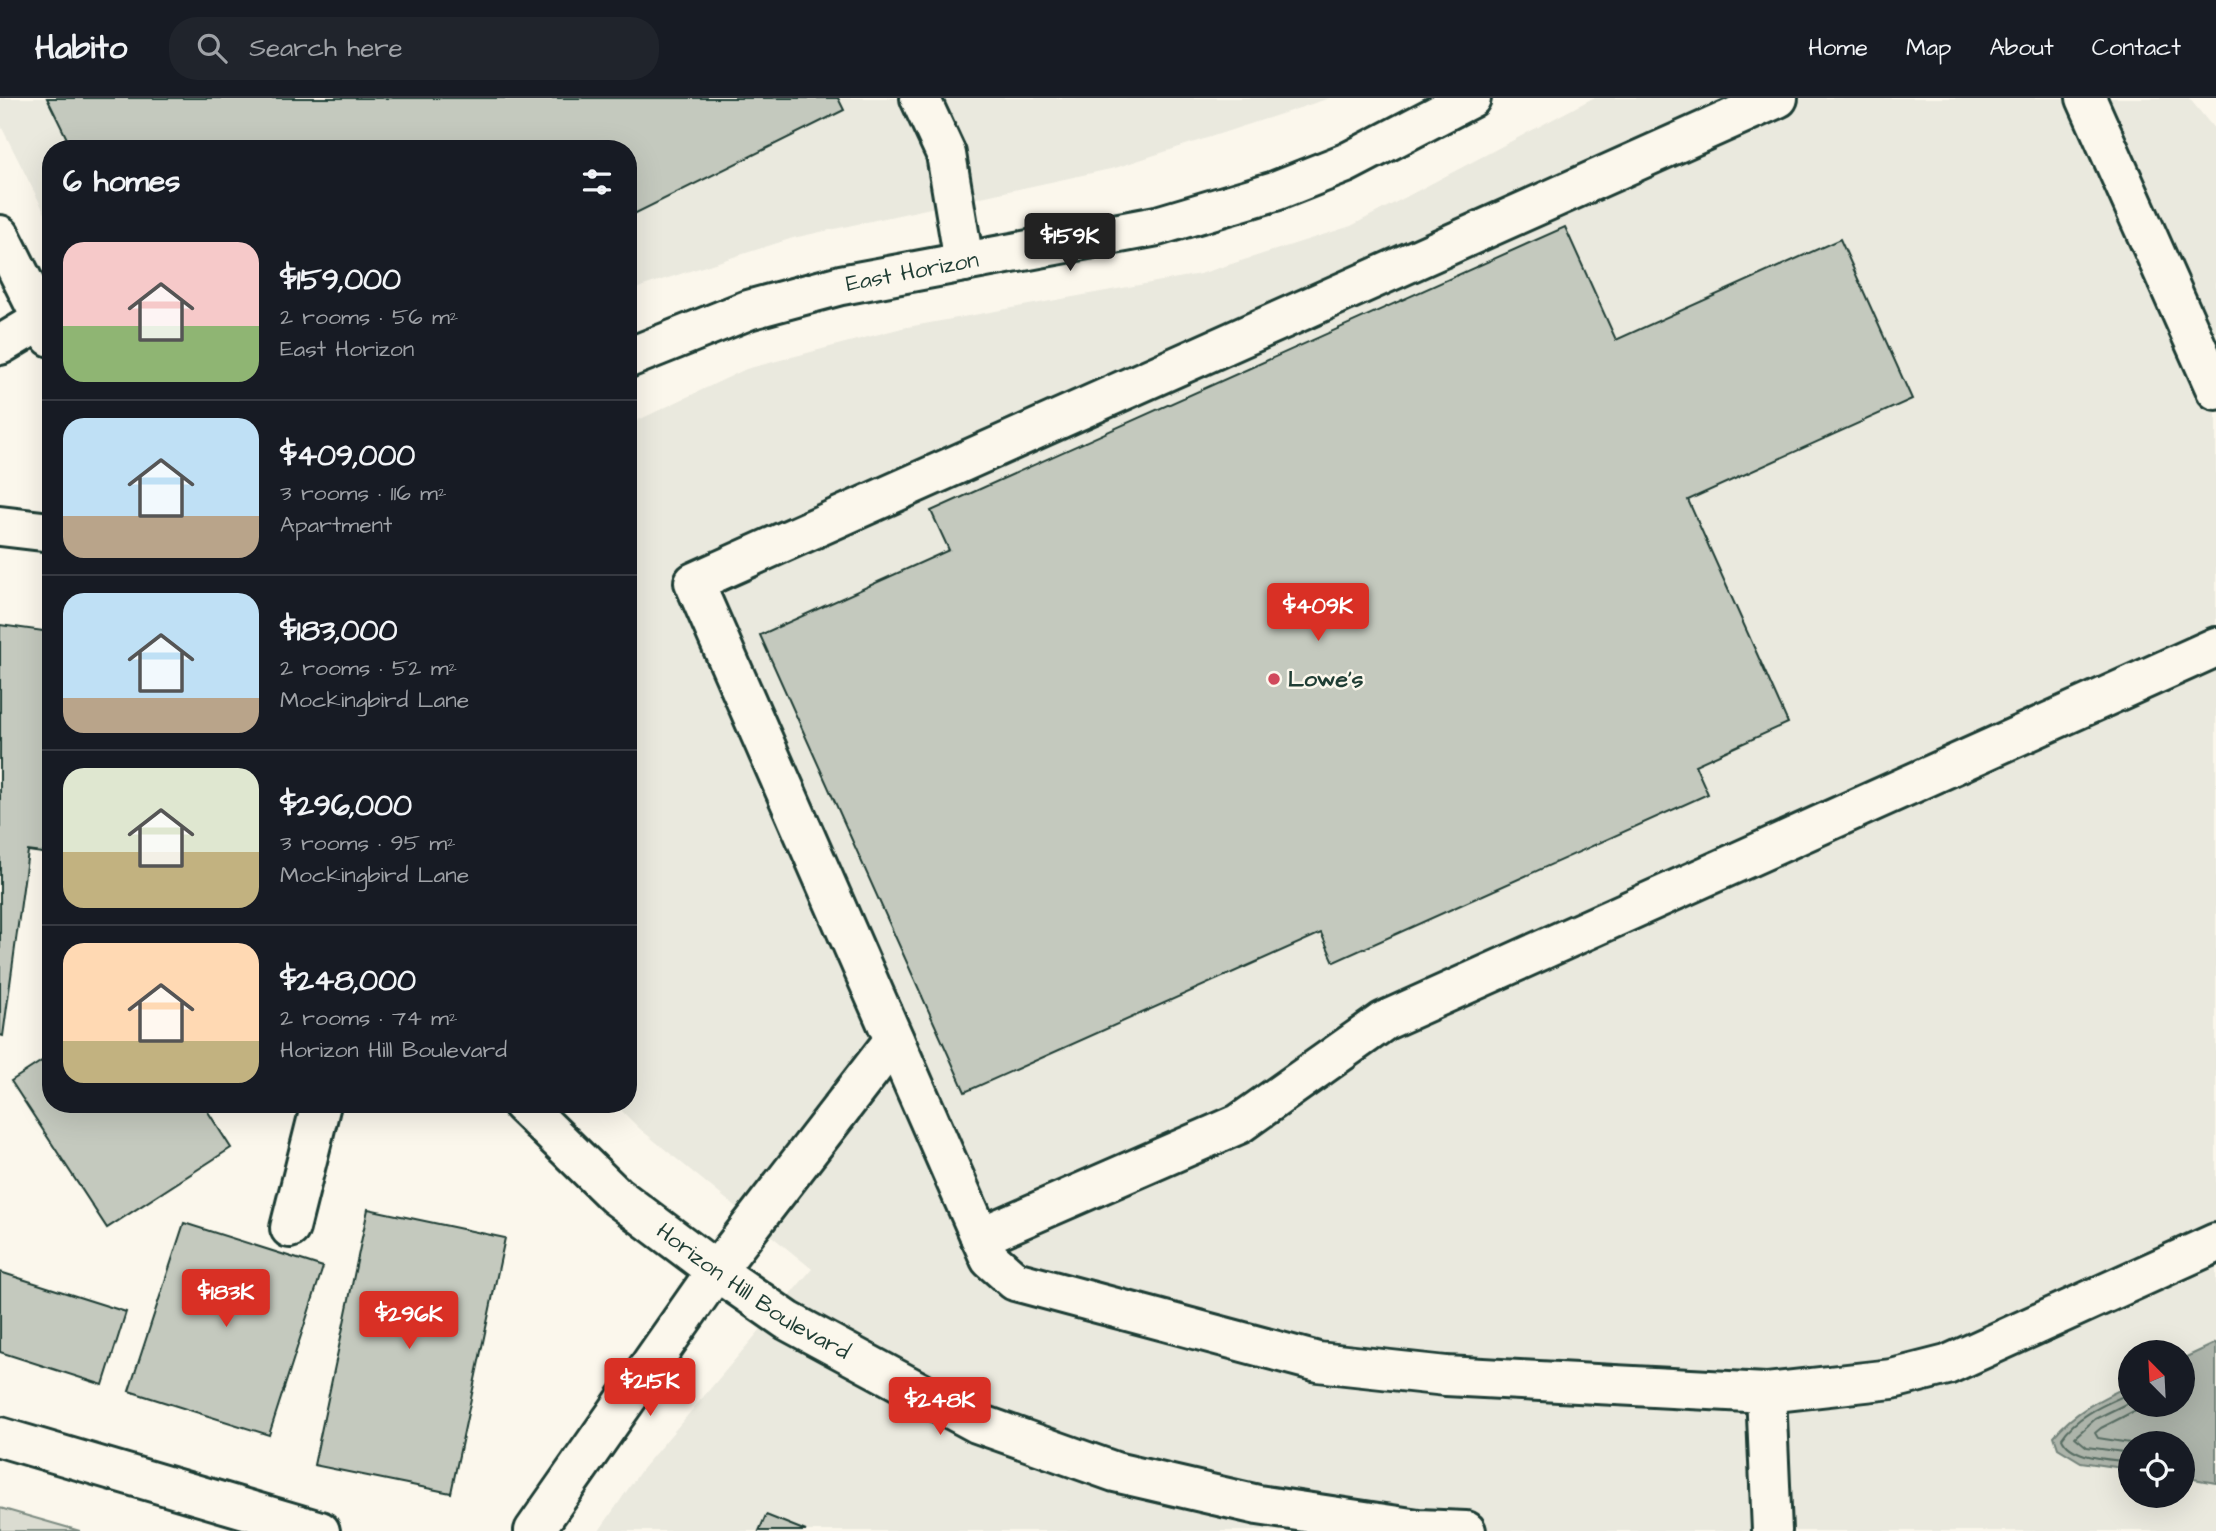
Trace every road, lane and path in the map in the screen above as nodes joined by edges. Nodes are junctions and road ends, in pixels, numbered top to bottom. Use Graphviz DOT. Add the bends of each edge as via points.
graph roads {
  1 [pos="920,98"];
  2 [pos="1471,98"];
  3 [pos="1778,98"];
  4 [pos="2086,98"];
  5 [pos="0,235"];
  6 [pos="964,262"];
  7 [pos="42,319"];
  8 [pos="42,331"];
  9 [pos="0,345"];
  10 [pos="637,354"];
  11 [pos="2216,390"];
  12 [pos="0,526"];
  13 [pos="42,531"];
  14 [pos="2216,647"];
  15 [pos="894,1040"];
  16 [pos="319,1113"];
  17 [pos="531,1113"];
  18 [pos="289,1228"];
  19 [pos="980,1237"];
  20 [pos="2216,1243"];
  21 [pos="716,1271"];
  22 [pos="1766,1393"];
  23 [pos="0,1437"];
  24 [pos="1418,1530"];
  25 [pos="320,1531"];
  26 [pos="534,1531"];
  27 [pos="1466,1531"];
  28 [pos="1772,1531"];
  1 -- 6 [label="street" via="946,154"];
  2 -- 6 [label="street, East Horizon" via="1346,163 1275,191 1157,226"];
  3 -- 15 [label="street" via="694,582"];
  4 -- 11 [label="street"];
  5 -- 7 [label="street"];
  6 -- 10 [label="street, East Horizon" via="841,285 748,310"];
  8 -- 9 [label="street"];
  12 -- 13 [label="street"];
  14 -- 19 [label="street" via="1384,1021 1239,1124"];
  15 -- 19 [label="street"];
  15 -- 21 [label="street"];
  16 -- 18 [label="street"];
  17 -- 21 [label="street, Horizon Hill Boulevard" via="615,1195"];
  19 -- 22 [label="street" via="990,1259 1015,1281 1318,1362 1446,1376"];
  20 -- 22 [label="street" via="1947,1365 1892,1379"];
  21 -- 24 [label="street, Horizon Hill Boulevard" via="788,1321 977,1423 1128,1475 1258,1505"];
  21 -- 26 [label="street"];
  22 -- 28 [label="street"];
  23 -- 25 [label="street"];
  24 -- 27 [label="street, Horizon Hill Boulevard"];
}
